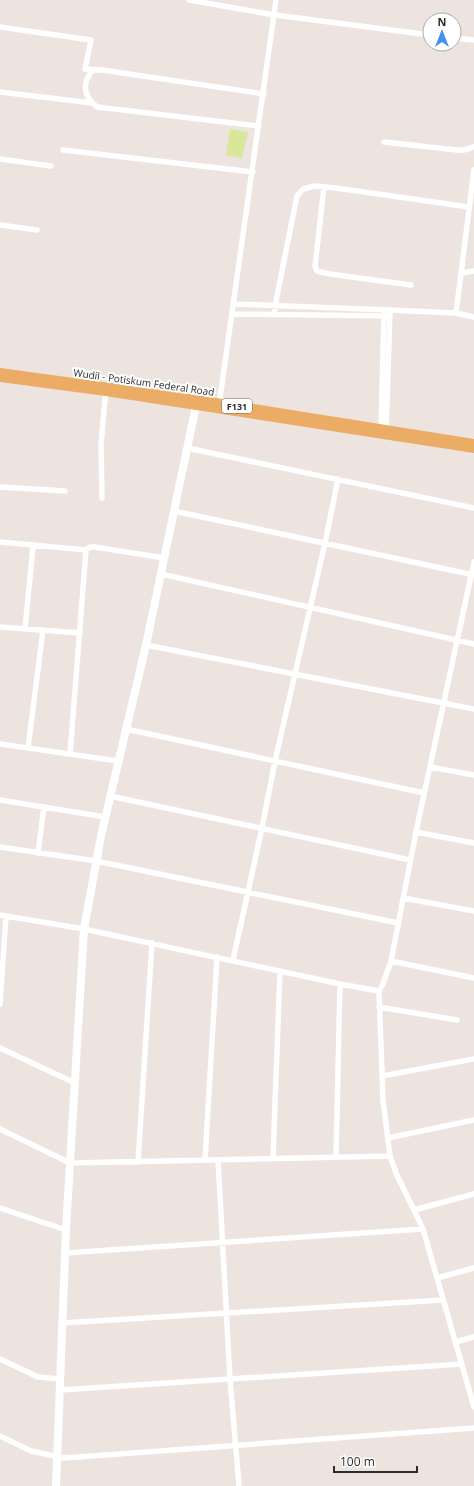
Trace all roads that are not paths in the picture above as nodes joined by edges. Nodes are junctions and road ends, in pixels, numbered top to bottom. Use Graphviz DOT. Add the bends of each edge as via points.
graph roads {
  1 [pos="189,0"];
  2 [pos="276,0"];
  3 [pos="275,15"];
  4 [pos="0,27"];
  5 [pos="422,33"];
  6 [pos="462,39"];
  7 [pos="474,40"];
  8 [pos="93,70"];
  9 [pos="0,92"];
  10 [pos="264,94"];
  11 [pos="92,104"];
  12 [pos="259,126"];
  13 [pos="384,142"];
  14 [pos="474,147"];
  15 [pos="63,150"];
  16 [pos="0,159"];
  17 [pos="50,166"];
  18 [pos="474,170"];
  19 [pos="253,172"];
  20 [pos="324,187"];
  21 [pos="469,207"];
  22 [pos="0,225"];
  23 [pos="37,230"];
  24 [pos="474,271"];
  25 [pos="461,273"];
  26 [pos="411,285"];
  27 [pos="234,304"];
  28 [pos="275,306"];
  29 [pos="387,313"];
  30 [pos="456,313"];
  31 [pos="232,314"];
  32 [pos="274,314"];
  33 [pos="474,317"];
  34 [pos="0,372"];
  35 [pos="0,378"];
  36 [pos="106,389"];
  37 [pos="196,406"];
  38 [pos="218,406"];
  39 [pos="384,431"];
  40 [pos="474,443"];
  41 [pos="187,448"];
  42 [pos="474,449"];
  43 [pos="338,479"];
  44 [pos="0,487"];
  45 [pos="65,491"];
  46 [pos="102,498"];
  47 [pos="474,508"];
  48 [pos="174,511"];
  49 [pos="0,542"];
  50 [pos="325,543"];
  51 [pos="33,546"];
  52 [pos="86,550"];
  53 [pos="164,558"];
  54 [pos="474,562"];
  55 [pos="161,574"];
  56 [pos="473,575"];
  57 [pos="310,608"];
  58 [pos="0,627"];
  59 [pos="25,629"];
  60 [pos="43,630"];
  61 [pos="80,633"];
  62 [pos="457,641"];
  63 [pos="474,644"];
  64 [pos="146,645"];
  65 [pos="295,674"];
  66 [pos="444,703"];
  67 [pos="474,710"];
  68 [pos="126,729"];
  69 [pos="0,744"];
  70 [pos="28,748"];
  71 [pos="70,754"];
  72 [pos="118,761"];
  73 [pos="275,761"];
  74 [pos="430,767"];
  75 [pos="474,775"];
  76 [pos="424,793"];
  77 [pos="110,796"];
  78 [pos="0,800"];
  79 [pos="44,807"];
  80 [pos="105,817"];
  81 [pos="262,828"];
  82 [pos="416,832"];
  83 [pos="474,843"];
  84 [pos="0,847"];
  85 [pos="38,853"];
  86 [pos="410,860"];
  87 [pos="96,861"];
  88 [pos="248,892"];
  89 [pos="403,898"];
  90 [pos="474,911"];
  91 [pos="3,915"];
  92 [pos="398,923"];
  93 [pos="84,929"];
  94 [pos="152,943"];
  95 [pos="217,956"];
  96 [pos="233,960"];
  97 [pos="391,961"];
  98 [pos="280,971"];
  99 [pos="474,978"];
  100 [pos="1,984"];
  101 [pos="340,984"];
  102 [pos="379,991"];
  103 [pos="0,1004"];
  104 [pos="379,1007"];
  105 [pos="457,1020"];
  106 [pos="0,1048"];
  107 [pos="474,1060"];
  108 [pos="382,1076"];
  109 [pos="75,1083"];
  110 [pos="474,1120"];
  111 [pos="0,1129"];
  112 [pos="388,1138"];
  113 [pos="390,1156"];
  114 [pos="336,1157"];
  115 [pos="273,1158"];
  116 [pos="205,1160"];
  117 [pos="218,1160"];
  118 [pos="138,1162"];
  119 [pos="70,1163"];
  120 [pos="474,1194"];
  121 [pos="0,1208"];
  122 [pos="414,1210"];
  123 [pos="422,1229"];
  124 [pos="66,1230"];
  125 [pos="222,1243"];
  126 [pos="65,1253"];
  127 [pos="474,1268"];
  128 [pos="437,1278"];
  129 [pos="443,1300"];
  130 [pos="227,1313"];
  131 [pos="62,1323"];
  132 [pos="474,1337"];
  133 [pos="455,1342"];
  134 [pos="0,1359"];
  135 [pos="462,1364"];
  136 [pos="60,1379"];
  137 [pos="230,1380"];
  138 [pos="60,1390"];
  139 [pos="474,1407"];
  140 [pos="474,1428"];
  141 [pos="0,1436"];
  142 [pos="236,1446"];
  143 [pos="57,1457"];
  144 [pos="56,1486"];
  145 [pos="239,1486"];
  1 -- 3 [label="street"];
  2 -- 3 [label="street"];
  3 -- 5 [label="street"];
  3 -- 10 [label="street"];
  4 -- 8 [label="street" via="91,40 85,69"];
  6 -- 7 [label="street"];
  8 -- 10 [label="street"];
  8 -- 11 [label="street" via="88,75 85,87 86,96"];
  9 -- 11 [label="street"];
  10 -- 12 [label="street"];
  11 -- 12 [label="street" via="97,107"];
  12 -- 19 [label="street"];
  13 -- 14 [label="street" via="457,150"];
  15 -- 19 [label="street"];
  16 -- 17 [label="street"];
  18 -- 21 [label="street"];
  19 -- 27 [label="street"];
  20 -- 21 [label="street"];
  20 -- 26 [label="street" via="315,266 318,271"];
  20 -- 28 [label="street" via="303,189 297,196"];
  21 -- 25 [label="street"];
  22 -- 23 [label="street"];
  24 -- 25 [label="street"];
  25 -- 30 [label="street"];
  27 -- 28 [label="street"];
  27 -- 31 [label="street"];
  28 -- 29 [label="street"];
  28 -- 32 [label="street"];
  29 -- 30 [label="street"];
  29 -- 32 [label="street"];
  29 -- 39 [label="street"];
  30 -- 33 [label="street"];
  31 -- 32 [label="street"];
  31 -- 38 [label="street"];
  34 -- 36 [label="main road, Wudil - Potiskum Federal Road / F131"];
  35 -- 36 [label="main road, Wudil - Potiskum Federal Road / F131"];
  36 -- 37 [label="main road, Wudil - Potiskum Federal Road / F131"];
  36 -- 38 [label="main road, Wudil - Potiskum Federal Road / F131"];
  36 -- 46 [label="street" via="101,444"];
  37 -- 38 [label="main road, Wudil - Potiskum Federal Road / F131"];
  37 -- 41 [label="street"];
  38 -- 39 [label="main road, Wudil - Potiskum Federal Road / F131"];
  39 -- 40 [label="main road, Wudil - Potiskum Federal Road / F131"];
  39 -- 42 [label="main road, Wudil - Potiskum Federal Road / F131"];
  41 -- 43 [label="street"];
  41 -- 48 [label="street"];
  43 -- 47 [label="street"];
  43 -- 50 [label="street"];
  44 -- 45 [label="street"];
  48 -- 50 [label="street"];
  48 -- 53 [label="street"];
  49 -- 51 [label="street"];
  50 -- 56 [label="street"];
  50 -- 57 [label="street"];
  51 -- 52 [label="street"];
  51 -- 59 [label="street"];
  52 -- 53 [label="street" via="95,547"];
  52 -- 61 [label="street"];
  53 -- 55 [label="street"];
  54 -- 56 [label="street"];
  55 -- 57 [label="street"];
  55 -- 64 [label="street"];
  56 -- 62 [label="street"];
  57 -- 62 [label="street"];
  57 -- 65 [label="street"];
  58 -- 59 [label="street"];
  59 -- 60 [label="street"];
  60 -- 61 [label="street"];
  60 -- 70 [label="street"];
  61 -- 71 [label="street"];
  62 -- 63 [label="street"];
  62 -- 66 [label="street"];
  64 -- 65 [label="street"];
  64 -- 68 [label="street"];
  65 -- 66 [label="street"];
  65 -- 73 [label="street"];
  66 -- 67 [label="street"];
  66 -- 74 [label="street"];
  68 -- 72 [label="street"];
  68 -- 73 [label="street"];
  69 -- 70 [label="street"];
  70 -- 71 [label="street"];
  71 -- 72 [label="street"];
  72 -- 77 [label="street"];
  73 -- 76 [label="street"];
  73 -- 81 [label="street"];
  74 -- 75 [label="street"];
  74 -- 76 [label="street"];
  76 -- 82 [label="street"];
  77 -- 80 [label="street"];
  77 -- 81 [label="street"];
  78 -- 79 [label="street"];
  79 -- 80 [label="street"];
  79 -- 85 [label="street"];
  80 -- 87 [label="street"];
  81 -- 86 [label="street"];
  81 -- 88 [label="street"];
  82 -- 83 [label="street"];
  82 -- 86 [label="street"];
  84 -- 85 [label="street"];
  85 -- 87 [label="street"];
  86 -- 89 [label="street"];
  87 -- 88 [label="street"];
  87 -- 93 [label="street"];
  88 -- 92 [label="street"];
  88 -- 96 [label="street"];
  89 -- 90 [label="street"];
  89 -- 92 [label="street"];
  91 -- 93 [label="street"];
  91 -- 100 [label="street"];
  92 -- 97 [label="street"];
  93 -- 94 [label="street"];
  93 -- 109 [label="street"];
  94 -- 95 [label="street"];
  94 -- 118 [label="street"];
  95 -- 96 [label="street"];
  95 -- 116 [label="street"];
  96 -- 98 [label="street"];
  97 -- 99 [label="street"];
  97 -- 102 [label="street"];
  98 -- 101 [label="street"];
  98 -- 115 [label="street"];
  100 -- 103 [label="street"];
  101 -- 102 [label="street"];
  101 -- 114 [label="street"];
  102 -- 104 [label="street"];
  104 -- 105 [label="street"];
  104 -- 108 [label="street"];
  106 -- 109 [label="street"];
  107 -- 108 [label="street"];
  108 -- 112 [label="street"];
  109 -- 119 [label="street"];
  110 -- 112 [label="street"];
  111 -- 119 [label="street"];
  112 -- 113 [label="street"];
  113 -- 114 [label="street"];
  113 -- 122 [label="street"];
  114 -- 115 [label="street"];
  115 -- 117 [label="street"];
  116 -- 117 [label="street"];
  116 -- 118 [label="street"];
  117 -- 125 [label="street"];
  118 -- 119 [label="street"];
  119 -- 124 [label="street"];
  120 -- 122 [label="street"];
  121 -- 124 [label="street"];
  122 -- 123 [label="street"];
  123 -- 125 [label="street"];
  123 -- 128 [label="street"];
  124 -- 126 [label="street"];
  125 -- 126 [label="street"];
  125 -- 130 [label="street"];
  126 -- 131 [label="street"];
  127 -- 128 [label="street"];
  128 -- 129 [label="street"];
  129 -- 130 [label="street"];
  129 -- 133 [label="street"];
  130 -- 131 [label="street"];
  130 -- 137 [label="street"];
  131 -- 136 [label="street"];
  132 -- 133 [label="street"];
  133 -- 135 [label="street"];
  134 -- 136 [label="street" via="38,1377"];
  135 -- 137 [label="street"];
  135 -- 139 [label="street"];
  136 -- 138 [label="street"];
  137 -- 138 [label="street"];
  137 -- 142 [label="street"];
  138 -- 143 [label="street"];
  140 -- 142 [label="street"];
  141 -- 143 [label="street" via="31,1451"];
  142 -- 143 [label="street"];
  142 -- 145 [label="street"];
  143 -- 144 [label="street"];
}
